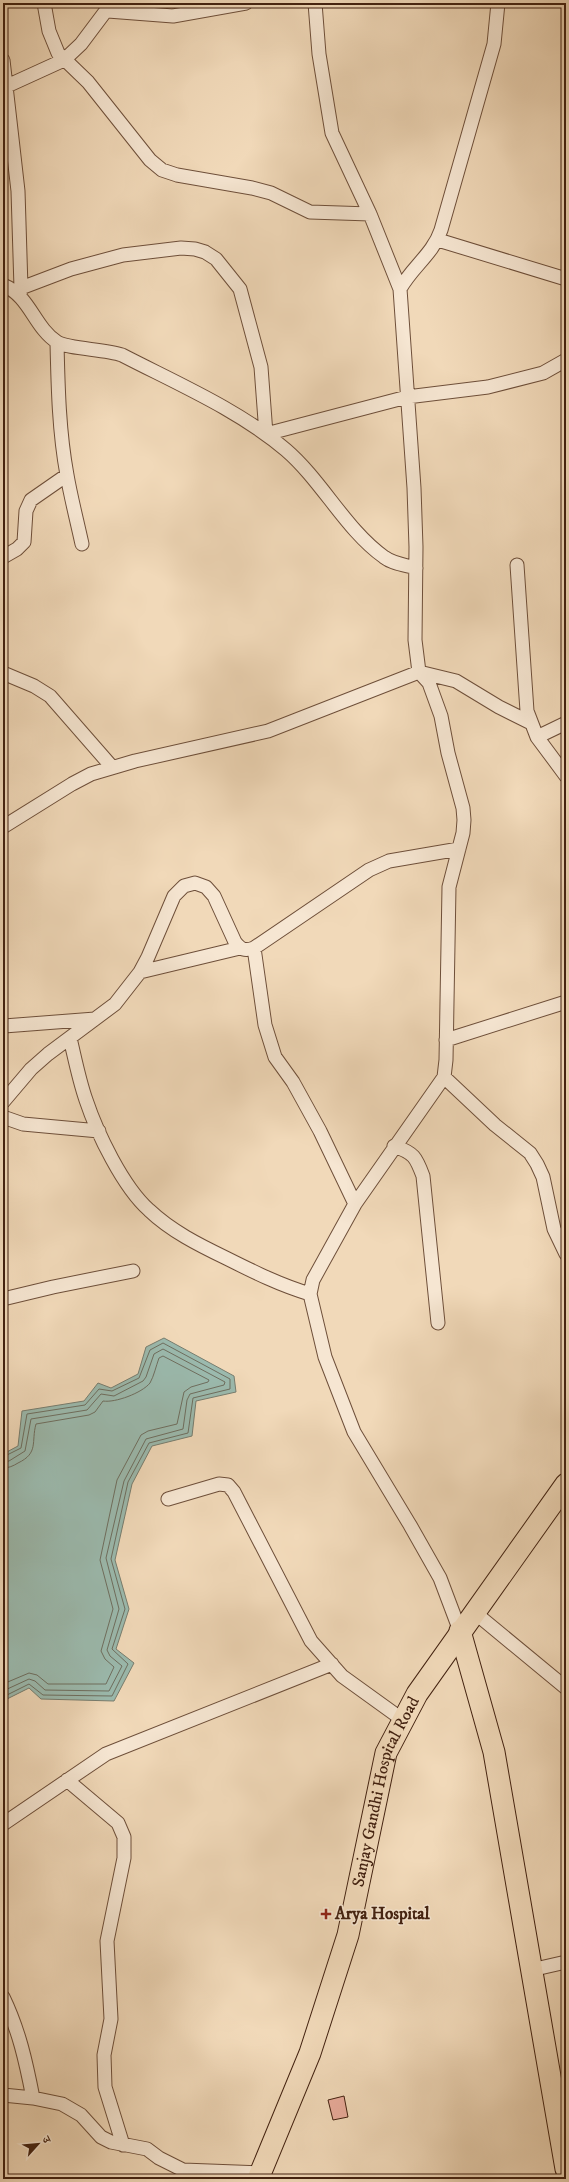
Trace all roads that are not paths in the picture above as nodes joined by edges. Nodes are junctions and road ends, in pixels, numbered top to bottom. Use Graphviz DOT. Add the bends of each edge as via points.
graph roads {
  1 [pos="44,3"];
  2 [pos="246,3"];
  3 [pos="316,3"];
  4 [pos="498,3"];
  5 [pos="110,7"];
  6 [pos="3,60"];
  7 [pos="64,60"];
  8 [pos="7,86"];
  9 [pos="7,116"];
  10 [pos="370,214"];
  11 [pos="438,240"];
  12 [pos="566,279"];
  13 [pos="3,285"];
  14 [pos="400,289"];
  15 [pos="21,292"];
  16 [pos="57,343"];
  17 [pos="566,360"];
  18 [pos="407,397"];
  19 [pos="266,434"];
  20 [pos="67,475"];
  21 [pos="82,544"];
  22 [pos="3,557"];
  23 [pos="517,565"];
  24 [pos="416,568"];
  25 [pos="419,672"];
  26 [pos="3,673"];
  27 [pos="531,723"];
  28 [pos="566,723"];
  29 [pos="536,737"];
  30 [pos="112,767"];
  31 [pos="566,776"];
  32 [pos="3,827"];
  33 [pos="459,849"];
  34 [pos="240,948"];
  35 [pos="254,948"];
  36 [pos="140,972"];
  37 [pos="566,1002"];
  38 [pos="94,1019"];
  39 [pos="4,1026"];
  40 [pos="70,1038"];
  41 [pos="446,1040"];
  42 [pos="444,1077"];
  43 [pos="3,1102"];
  44 [pos="3,1117"];
  45 [pos="99,1131"];
  46 [pos="394,1146"];
  47 [pos="355,1204"];
  48 [pos="566,1254"];
  49 [pos="133,1271"];
  50 [pos="310,1294"];
  51 [pos="3,1299"];
  52 [pos="438,1322"];
  53 [pos="566,1484"];
  54 [pos="168,1499"];
  55 [pos="474,1612"];
  56 [pos="460,1631"];
  57 [pos="332,1664"];
  58 [pos="566,1688"];
  59 [pos="403,1720"];
  60 [pos="68,1780"];
  61 [pos="3,1824"];
  62 [pos="566,1962"];
  63 [pos="532,1970"];
  64 [pos="3,1997"];
  65 [pos="3,2095"];
  66 [pos="33,2098"];
  67 [pos="123,2144"];
  68 [pos="566,2169"];
  69 [pos="259,2176"];
  1 -- 7 [label="street" via="49,31 55,47"];
  2 -- 5 [label="street" via="173,16"];
  3 -- 10 [label="street" via="319,54 332,133"];
  4 -- 11 [label="street" via="494,44"];
  5 -- 7 [label="street" via="81,44"];
  6 -- 8 [label="street"];
  7 -- 8 [label="street"];
  7 -- 10 [label="street" via="88,82 150,160 162,170 271,193 310,212"];
  8 -- 9 [label="street"];
  9 -- 15 [label="street" via="18,191"];
  10 -- 14 [label="street"];
  11 -- 12 [label="street"];
  11 -- 14 [label="street"];
  13 -- 15 [label="street"];
  14 -- 18 [label="street"];
  15 -- 16 [label="street"];
  15 -- 19 [label="street" via="71,269 123,255 181,248 205,252 216,259 240,288 262,374"];
  16 -- 19 [label="street" via="122,355 198,394"];
  16 -- 20 [label="street" via="60,412"];
  17 -- 18 [label="street" via="543,373 488,387"];
  18 -- 19 [label="street"];
  18 -- 24 [label="street" via="414,488"];
  19 -- 24 [label="street" via="286,450 324,489 370,545 385,558"];
  20 -- 21 [label="street"];
  20 -- 22 [label="street" via="31,500 26,512 24,542"];
  23 -- 27 [label="street" via="527,711"];
  24 -- 25 [label="street" via="415,640"];
  25 -- 27 [label="street" via="456,681"];
  25 -- 30 [label="street" via="268,731"];
  25 -- 33 [label="street" via="435,695 463,808 463,833"];
  26 -- 30 [label="street" via="50,696"];
  27 -- 29 [label="street"];
  28 -- 29 [label="street"];
  29 -- 31 [label="street"];
  30 -- 32 [label="street" via="72,784"];
  33 -- 35 [label="street" via="389,861 369,870"];
  33 -- 41 [label="street" via="449,892"];
  34 -- 35 [label="street"];
  34 -- 36 [label="street"];
  34 -- 36 [label="street" via="214,896 206,887 195,883 184,886 174,896"];
  35 -- 47 [label="street" via="265,1025 275,1057 293,1082 320,1131"];
  36 -- 38 [label="street" via="115,1004"];
  37 -- 41 [label="street"];
  38 -- 39 [label="street"];
  38 -- 40 [label="street"];
  40 -- 43 [label="street" via="32,1069"];
  40 -- 45 [label="street" via="86,1101"];
  41 -- 42 [label="street"];
  42 -- 46 [label="street"];
  42 -- 48 [label="street" via="495,1125 530,1153 543,1177 554,1229"];
  44 -- 45 [label="street" via="24,1124"];
  45 -- 50 [label="street" via="132,1192 166,1225 201,1246 282,1286"];
  46 -- 47 [label="street"];
  46 -- 52 [label="street" via="410,1151 417,1159 424,1176"];
  47 -- 50 [label="street" via="313,1280"];
  49 -- 51 [label="street"];
  50 -- 56 [label="street" via="325,1357 354,1432 440,1578"];
  53 -- 55 [label="main road, Sanjay Gandhi Hospital Road"];
  54 -- 57 [label="street" via="219,1484 228,1485 234,1492 311,1641"];
  55 -- 56 [label="main road, Sanjay Gandhi Hospital Road"];
  55 -- 58 [label="street"];
  56 -- 59 [label="main road, Sanjay Gandhi Hospital Road" via="417,1694"];
  56 -- 63 [label="main road" via="494,1752"];
  57 -- 59 [label="street" via="342,1676"];
  57 -- 60 [label="street" via="106,1754"];
  59 -- 69 [label="main road, Sanjay Gandhi Hospital Road" via="386,1753 346,1943 310,2054"];
  60 -- 61 [label="street"];
  60 -- 67 [label="street" via="118,1823 124,1837 124,1858 107,1941 111,2019 104,2055 105,2087"];
  62 -- 63 [label="street"];
  63 -- 68 [label="main road"];
  64 -- 66 [label="street" via="14,2018 24,2049"];
  65 -- 66 [label="street"];
  66 -- 67 [label="street" via="62,2104 81,2115 101,2136 111,2142"];
  67 -- 69 [label="street" via="147,2149 183,2170"];
}
